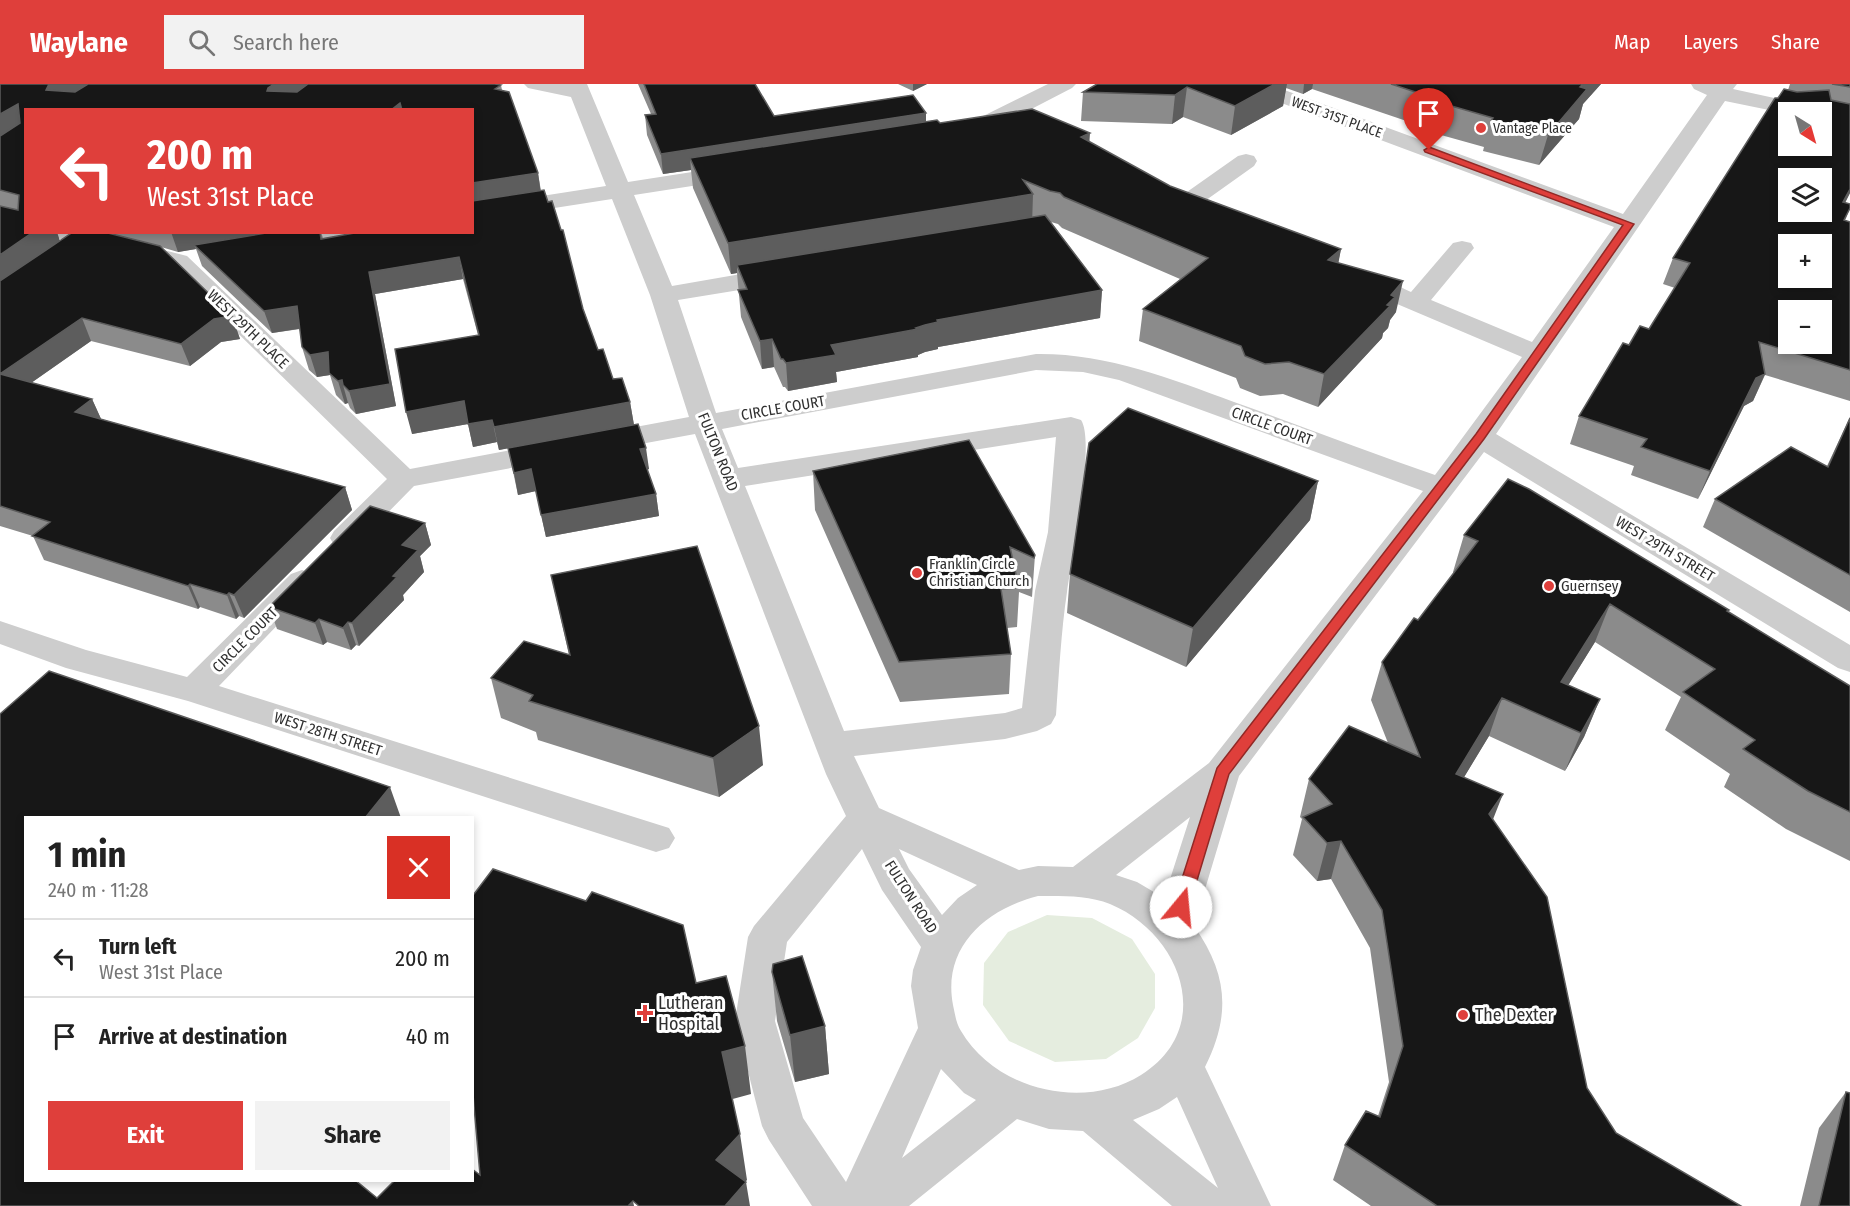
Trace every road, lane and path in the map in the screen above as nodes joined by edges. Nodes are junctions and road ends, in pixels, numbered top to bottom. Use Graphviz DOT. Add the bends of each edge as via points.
graph roads {
  1 [pos="535,84"];
  2 [pos="1065,84"];
  3 [pos="1248,84"];
  4 [pos="1715,87"];
  5 [pos="577,88"];
  6 [pos="1778,104"];
  7 [pos="945,139"];
  8 [pos="1246,161"];
  9 [pos="756,169"];
  10 [pos="621,190"];
  11 [pos="474,214"];
  12 [pos="1629,224"];
  13 [pos="1239,227"];
  14 [pos="81,234"];
  15 [pos="345,234"];
  16 [pos="1462,248"];
  17 [pos="256,249"];
  18 [pos="212,256"];
  19 [pos="57,258"];
  20 [pos="178,261"];
  21 [pos="1338,270"];
  22 [pos="804,271"];
  23 [pos="663,295"];
  24 [pos="1415,303"];
  25 [pos="1537,354"];
  26 [pos="705,422"];
  27 [pos="1480,437"];
  28 [pos="404,479"];
  29 [pos="729,479"];
  30 [pos="1441,487"];
  31 [pos="0,632"];
  32 [pos="1850,660"];
  33 [pos="194,691"];
  34 [pos="834,745"];
  35 [pos="1222,772"];
  36 [pos="866,818"];
  37 [pos="656,838"];
  38 [pos="1082,881"];
  39 [pos="1017,886"];
  40 [pos="1174,928"];
  41 [pos="941,944"];
  42 [pos="938,1029"];
  43 [pos="1183,1065"];
  44 [pos="1010,1099"];
  45 [pos="1092,1112"];
  46 [pos="837,1206"];
  47 [pos="858,1206"];
  48 [pos="875,1206"];
  49 [pos="1206,1206"];
  50 [pos="1249,1206"];
  1 -- 5 [label="street"];
  2 -- 7 [label="street" via="986,124"];
  3 -- 12 [label="street, WEST 31ST PLACE"];
  4 -- 6 [label="street"];
  4 -- 12 [label="street"];
  5 -- 10 [label="street, FULTON ROAD"];
  8 -- 13 [label="street" via="1185,204"];
  9 -- 10 [label="street"];
  10 -- 11 [label="street"];
  10 -- 23 [label="street, FULTON ROAD"];
  12 -- 25 [label="street"];
  14 -- 19 [label="street"];
  14 -- 20 [label="street, WEST 29TH PLACE"];
  15 -- 17 [label="street"];
  16 -- 24 [label="street"];
  18 -- 20 [label="street"];
  20 -- 28 [label="street, WEST 29TH PLACE"];
  21 -- 24 [label="street"];
  22 -- 23 [label="street"];
  23 -- 26 [label="street, FULTON ROAD"];
  24 -- 25 [label="street"];
  25 -- 27 [label="street"];
  26 -- 28 [label="street, CIRCLE COURT"];
  26 -- 29 [label="street, FULTON ROAD"];
  26 -- 30 [label="street, CIRCLE COURT" via="1036,362 1062,361 1144,379"];
  27 -- 30 [label="street"];
  27 -- 32 [label="street, WEST 29TH STREET"];
  28 -- 33 [label="street, CIRCLE COURT"];
  29 -- 34 [label="street, FULTON ROAD"];
  29 -- 34 [label="street" via="1071,426 1063,532 1051,591 1039,715 1005,726"];
  30 -- 35 [label="street"];
  31 -- 33 [label="street, WEST 28TH STREET" via="67,670"];
  33 -- 37 [label="street, WEST 28TH STREET"];
  34 -- 36 [label="street, FULTON ROAD"];
  35 -- 38 [label="street"];
  35 -- 40 [label="street"];
  36 -- 39 [label="street"];
  36 -- 41 [label="street, FULTON ROAD" via="895,879"];
  36 -- 46 [label="street" via="768,937 755,1021 784,1126"];
  38 -- 39 [label="street" via="1038,881"];
  38 -- 40 [label="street" via="1124,893"];
  39 -- 41 [label="street" via="997,893 964,914"];
  40 -- 43 [label="street" via="1202,978 1204,1015 1193,1051"];
  41 -- 42 [label="street" via="930,977 932,1013"];
  42 -- 44 [label="street" via="948,1048 974,1077"];
  42 -- 47 [label="street"];
  43 -- 45 [label="street" via="1168,1081 1133,1102"];
  43 -- 50 [label="street"];
  44 -- 45 [label="street" via="1050,1111"];
  44 -- 48 [label="street"];
  45 -- 49 [label="street"];
}
